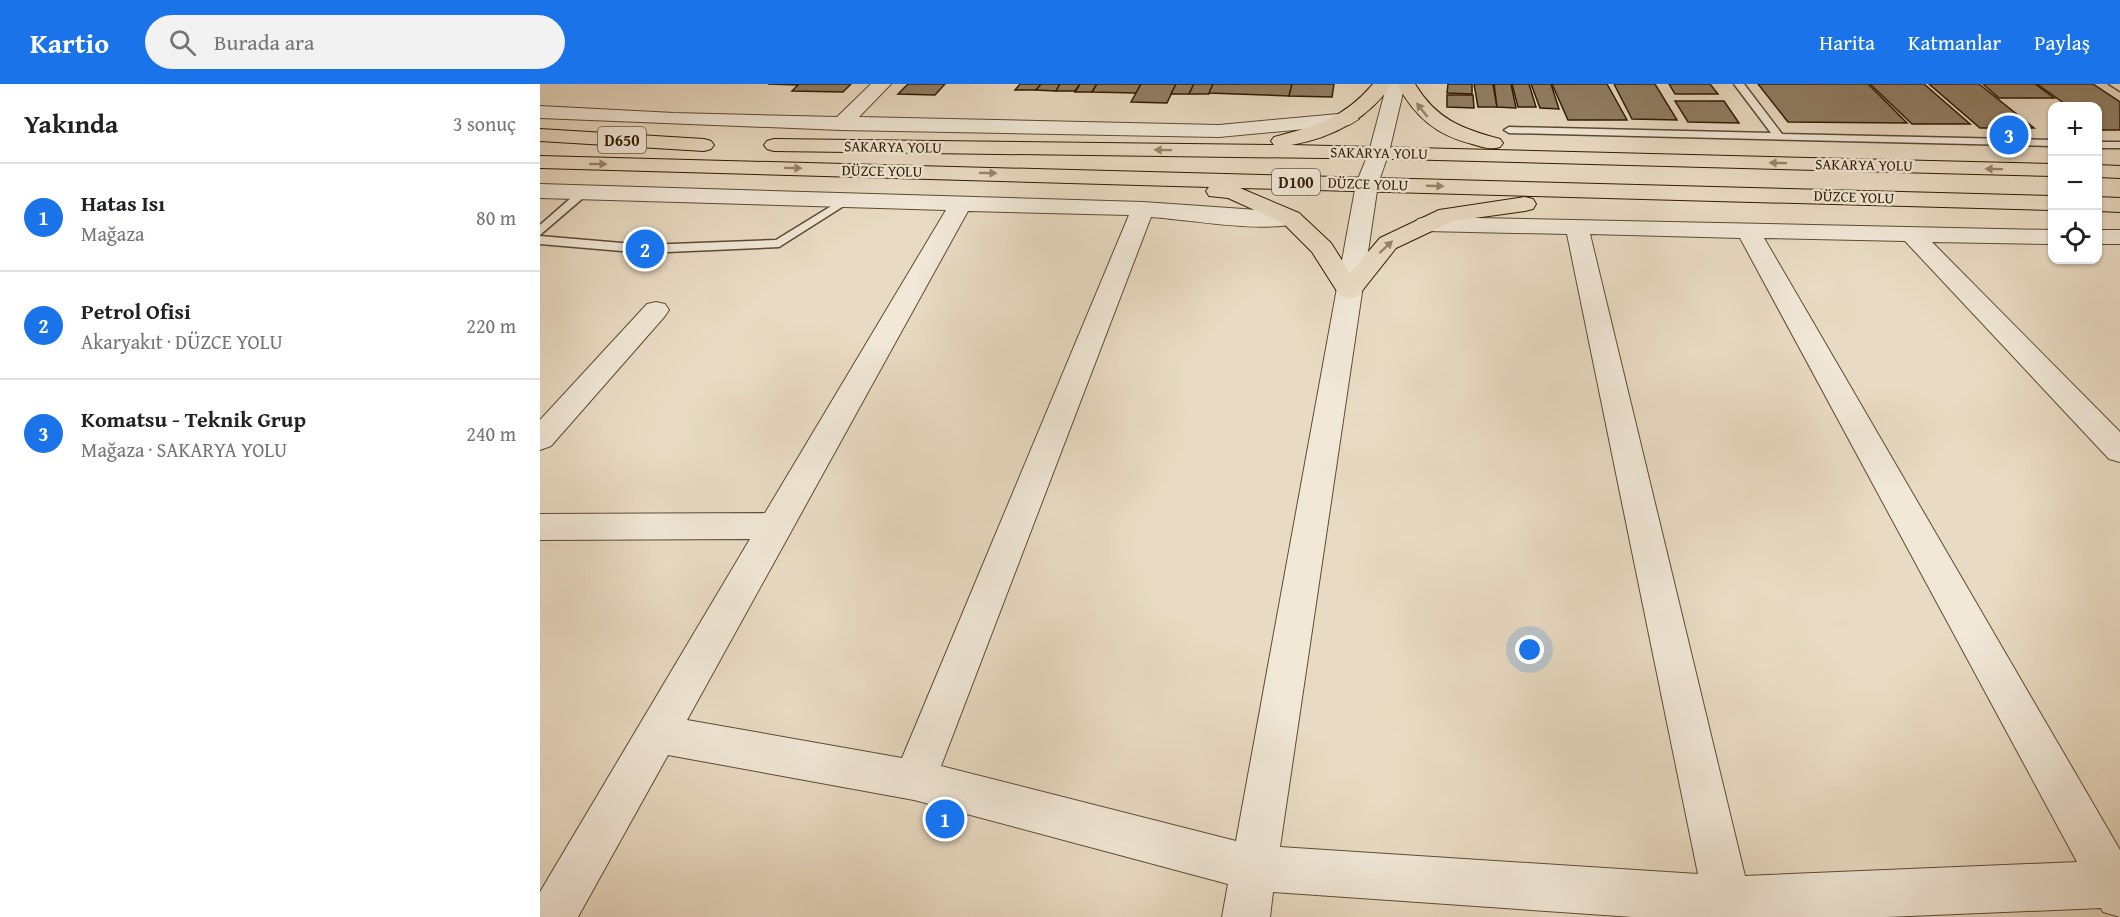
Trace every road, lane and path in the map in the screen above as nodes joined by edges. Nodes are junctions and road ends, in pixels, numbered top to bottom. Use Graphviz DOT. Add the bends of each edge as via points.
graph roads {
  1 [pos="882,84"];
  2 [pos="1383,84"];
  3 [pos="1396,84"];
  4 [pos="1406,84"];
  5 [pos="1739,84"];
  6 [pos="2114,84"];
  7 [pos="2120,88"];
  8 [pos="540,112"];
  9 [pos="1349,119"];
  10 [pos="841,124"];
  11 [pos="1509,130"];
  12 [pos="540,135"];
  13 [pos="1779,137"];
  14 [pos="540,141"];
  15 [pos="2048,143"];
  16 [pos="704,145"];
  17 [pos="728,145"];
  18 [pos="752,145"];
  19 [pos="2102,145"];
  20 [pos="2120,145"];
  21 [pos="1204,150"];
  22 [pos="1379,152"];
  23 [pos="1575,158"];
  24 [pos="540,162"];
  25 [pos="2048,170"];
  26 [pos="2102,171"];
  27 [pos="2120,172"];
  28 [pos="1033,174"];
  29 [pos="1367,184"];
  30 [pos="540,191"];
  31 [pos="584,192"];
  32 [pos="1704,193"];
  33 [pos="846,200"];
  34 [pos="961,203"];
  35 [pos="2048,203"];
  36 [pos="2102,204"];
  37 [pos="2120,205"];
  38 [pos="1143,209"];
  39 [pos="1291,218"];
  40 [pos="1426,224"];
  41 [pos="1577,228"];
  42 [pos="540,231"];
  43 [pos="1748,231"];
  44 [pos="1912,235"];
  45 [pos="2048,237"];
  46 [pos="2102,237"];
  47 [pos="2120,237"];
  48 [pos="540,240"];
  49 [pos="1349,291"];
  50 [pos="656,310"];
  51 [pos="540,439"];
  52 [pos="2120,451"];
  53 [pos="776,526"];
  54 [pos="540,527"];
  55 [pos="657,734"];
  56 [pos="914,780"];
  57 [pos="1254,868"];
  58 [pos="2118,888"];
  59 [pos="1730,908"];
  60 [pos="552,917"];
  61 [pos="1246,917"];
  1 -- 10 [label="street"];
  2 -- 9 [label="highway"];
  3 -- 22 [label="street"];
  23 -- 4 [label="highway, one-way" via="1462,137 1430,120"];
  5 -- 13 [label="lane"];
  6 -- 7 [label="lane"];
  8 -- 10 [label="street"];
  9 -- 10 [label="street" via="1219,131"];
  9 -- 21 [label="highway" via="1301,138"];
  11 -- 13 [label="lane"];
  12 -- 16 [label="highway, D650"];
  13 -- 15 [label="lane"];
  14 -- 16 [label="highway"];
  16 -- 17 [label="highway"];
  21 -- 18 [label="highway, SAKARYA YOLU / D100, one-way"];
  19 -- 20 [label="lane"];
  21 -- 22 [label="highway, SAKARYA YOLU / D100"];
  22 -- 23 [label="highway, SAKARYA YOLU / D100"];
  22 -- 29 [label="street"];
  25 -- 23 [label="highway, SAKARYA YOLU / D100, one-way"];
  24 -- 28 [label="highway, DÜZCE YOLU / D100, one-way"];
  26 -- 27 [label="highway"];
  28 -- 29 [label="highway, DÜZCE YOLU / D100"];
  28 -- 39 [label="highway" via="1233,192"];
  29 -- 32 [label="highway, DÜZCE YOLU / D100, one-way"];
  29 -- 49 [label="street"];
  30 -- 31 [label="street"];
  31 -- 33 [label="street"];
  31 -- 42 [label="lane"];
  32 -- 35 [label="highway, DÜZCE YOLU / D100"];
  32 -- 40 [label="highway" via="1533,202 1447,215"];
  33 -- 34 [label="street"];
  33 -- 48 [label="lane" via="779,243 645,249"];
  34 -- 38 [label="street"];
  34 -- 53 [label="street"];
  36 -- 37 [label="highway"];
  38 -- 39 [label="street"];
  38 -- 56 [label="street"];
  39 -- 49 [label="highway" via="1322,248"];
  40 -- 41 [label="street"];
  49 -- 40 [label="highway, one-way" via="1388,243"];
  41 -- 43 [label="street"];
  41 -- 59 [label="street"];
  43 -- 44 [label="street"];
  43 -- 58 [label="street"];
  44 -- 45 [label="street"];
  44 -- 52 [label="street"];
  46 -- 47 [label="street"];
  49 -- 57 [label="street"];
  50 -- 51 [label="street"];
  53 -- 54 [label="street"];
  53 -- 55 [label="street"];
  55 -- 56 [label="street"];
  55 -- 60 [label="street"];
  56 -- 57 [label="street"];
  57 -- 59 [label="street"];
  57 -- 61 [label="street"];
  58 -- 59 [label="street"];
}
